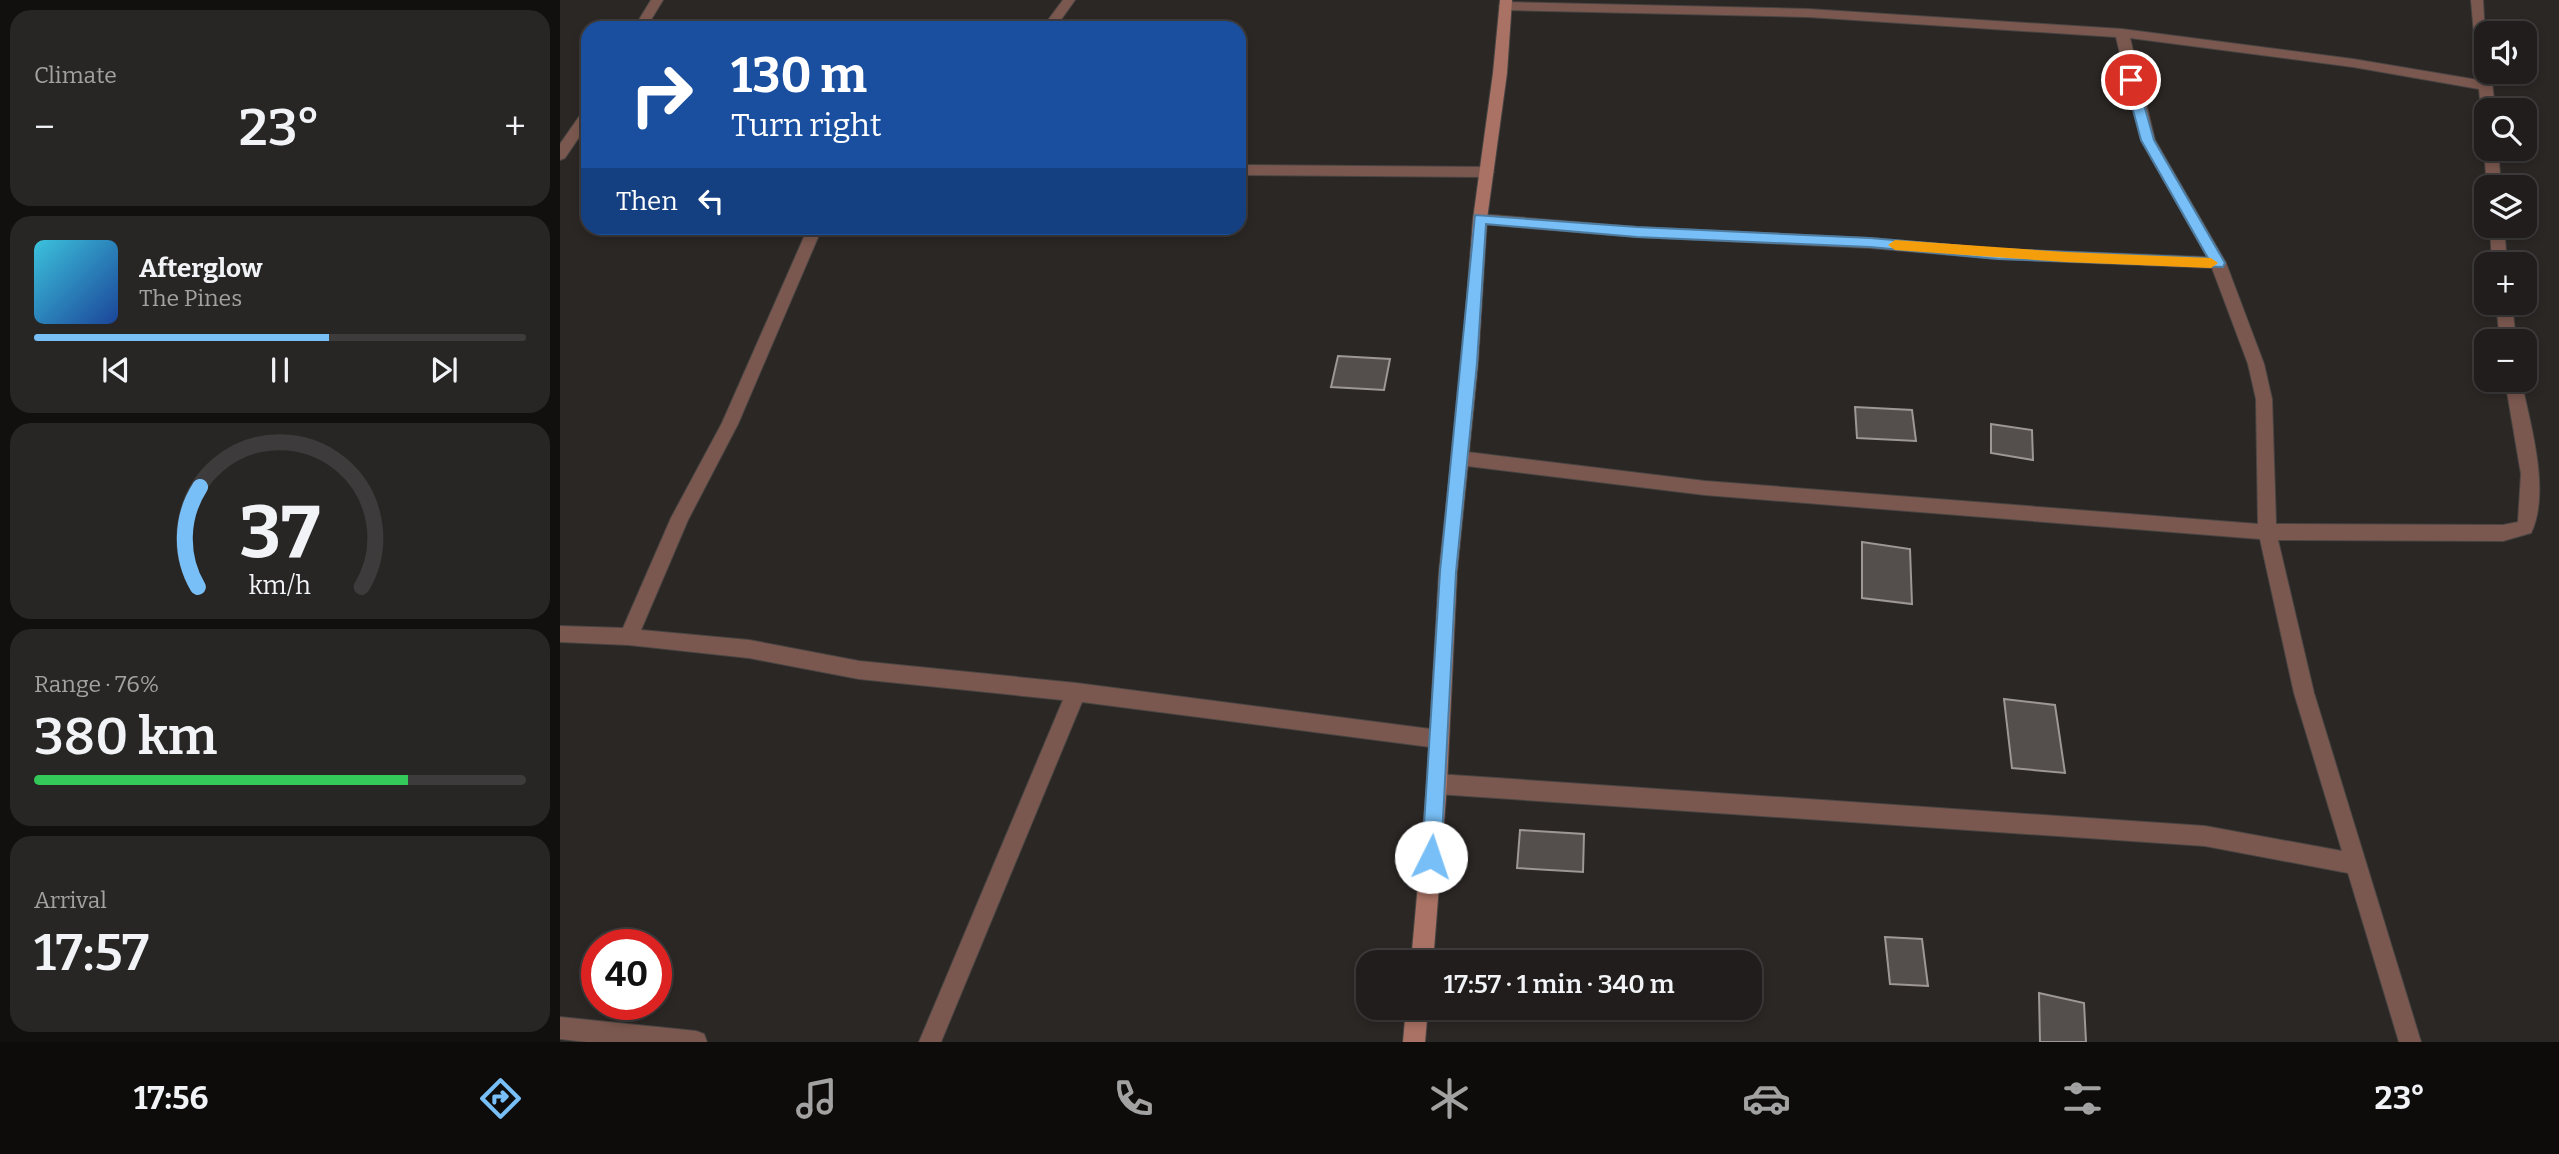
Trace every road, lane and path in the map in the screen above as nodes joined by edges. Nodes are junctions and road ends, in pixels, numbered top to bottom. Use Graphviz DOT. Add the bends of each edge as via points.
graph roads {
  1 [pos="657,0"];
  2 [pos="1069,0"];
  3 [pos="2477,0"];
  4 [pos="1505,3"];
  5 [pos="644,21"];
  6 [pos="1053,21"];
  7 [pos="2122,33"];
  8 [pos="2486,86"];
  9 [pos="2487,98"];
  10 [pos="574,136"];
  11 [pos="560,155"];
  12 [pos="1246,170"];
  13 [pos="1487,172"];
  14 [pos="1480,219"];
  15 [pos="812,235"];
  16 [pos="2218,263"];
  17 [pos="2515,392"];
  18 [pos="1459,458"];
  19 [pos="2267,532"];
  20 [pos="560,634"];
  21 [pos="629,637"];
  22 [pos="1076,692"];
  23 [pos="1438,739"];
  24 [pos="1437,784"];
  25 [pos="2355,864"];
  26 [pos="1423,950"];
  27 [pos="1416,1020"];
  28 [pos="560,1028"];
  29 [pos="696,1042"];
  30 [pos="930,1042"];
  31 [pos="1414,1042"];
  32 [pos="2410,1042"];
  1 -- 5 [label="street"];
  2 -- 6 [label="street"];
  3 -- 8 [label="street"];
  4 -- 7 [label="street" via="1808,13"];
  4 -- 13 [label="street"];
  7 -- 8 [label="street" via="2353,63"];
  7 -- 16 [label="street" via="2148,140"];
  8 -- 9 [label="street"];
  10 -- 11 [label="street"];
  12 -- 13 [label="street"];
  13 -- 14 [label="street"];
  14 -- 16 [label="street" via="1998,254"];
  14 -- 18 [label="street"];
  15 -- 21 [label="street" via="730,425 680,518"];
  16 -- 19 [label="street" via="2256,364 2264,399"];
  17 -- 19 [label="street" via="2527,453 2530,513 2525,528 2503,533"];
  18 -- 19 [label="street" via="1705,488"];
  18 -- 23 [label="street"];
  19 -- 25 [label="street" via="2304,693"];
  20 -- 21 [label="street"];
  21 -- 22 [label="street" via="749,649 859,670"];
  22 -- 23 [label="street"];
  22 -- 30 [label="street"];
  23 -- 24 [label="street"];
  24 -- 25 [label="street" via="2205,836"];
  24 -- 26 [label="street"];
  25 -- 32 [label="street"];
  27 -- 31 [label="street"];
  28 -- 29 [label="street"];
}
